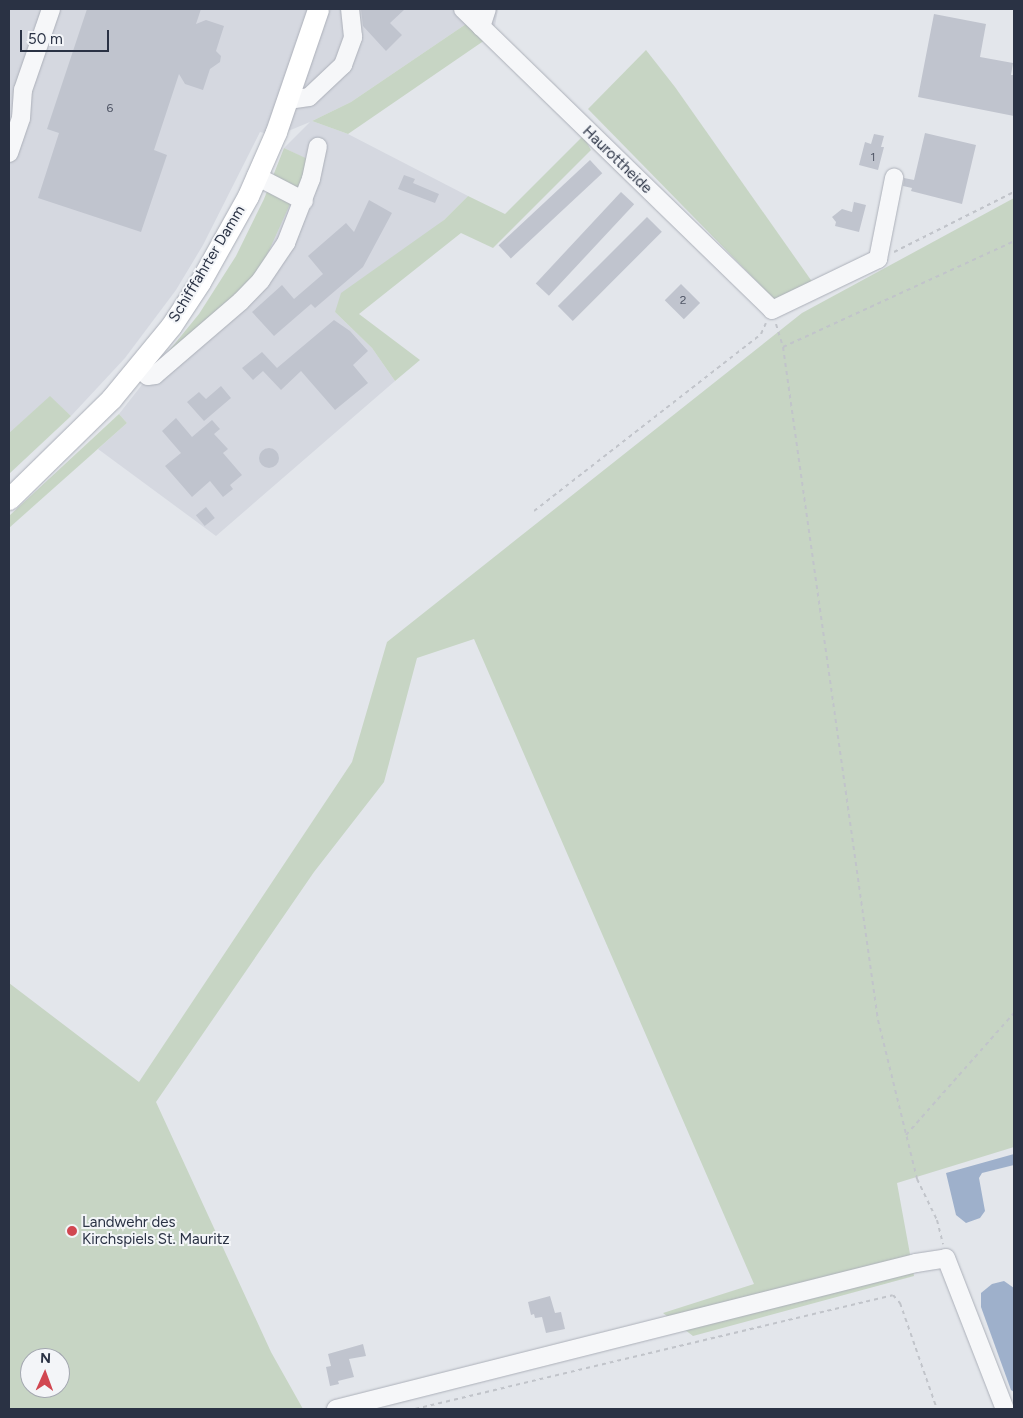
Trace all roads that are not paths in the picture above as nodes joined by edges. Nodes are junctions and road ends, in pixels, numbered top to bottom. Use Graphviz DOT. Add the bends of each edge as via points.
graph roads {
  1 [pos="51,9"];
  2 [pos="318,9"];
  3 [pos="350,9"];
  4 [pos="463,9"];
  5 [pos="487,9"];
  6 [pos="481,27"];
  7 [pos="288,100"];
  8 [pos="318,147"];
  9 [pos="9,153"];
  10 [pos="256,176"];
  11 [pos="894,178"];
  12 [pos="304,201"];
  13 [pos="138,367"];
  14 [pos="9,499"];
  15 [pos="336,1409"];
  16 [pos="1005,1409"];
  1 -- 9 [label="street" via="23,90 21,118"];
  2 -- 7 [label="main road, Schifffahrter Damm"];
  3 -- 7 [label="street" via="353,37 343,65 309,97"];
  4 -- 6 [label="street, Haurottheide"];
  5 -- 6 [label="street"];
  6 -- 11 [label="street, Haurottheide" via="772,310 878,260"];
  7 -- 10 [label="main road, Schifffahrter Damm"];
  8 -- 12 [label="street"];
  10 -- 12 [label="street"];
  10 -- 13 [label="main road, Schifffahrter Damm" via="200,282"];
  12 -- 13 [label="street" via="286,243 261,280 241,301 155,375 148,376"];
  13 -- 14 [label="main road, Schifffahrter Damm" via="80,432"];
  15 -- 16 [label="street" via="946,1258"];
}
